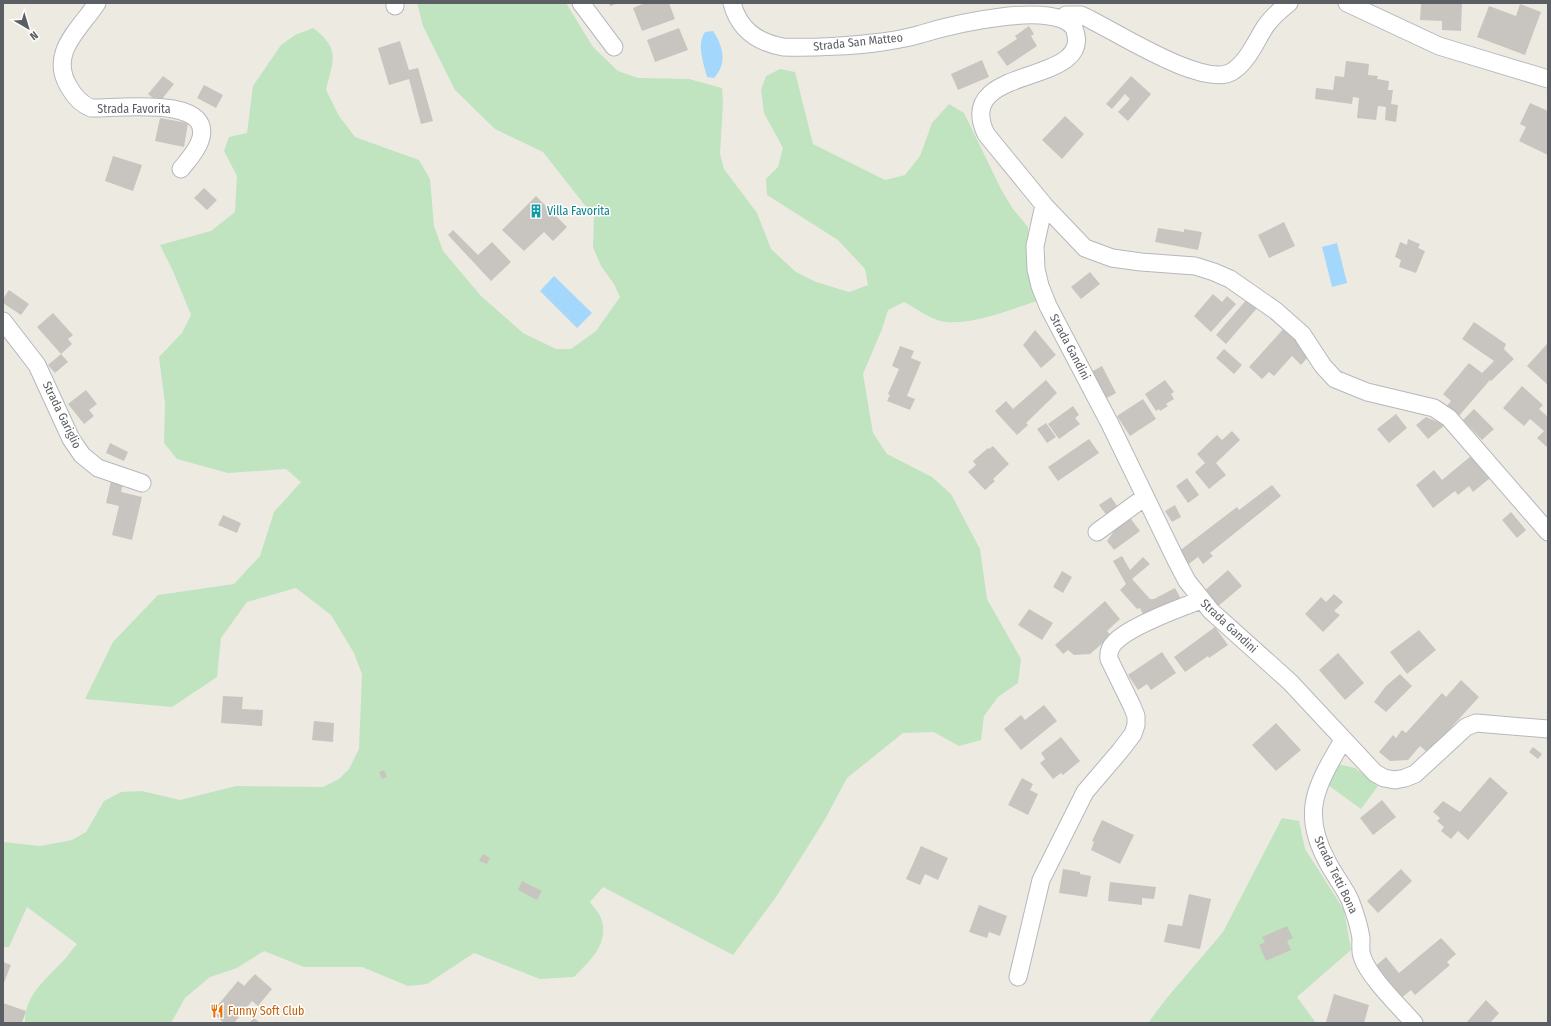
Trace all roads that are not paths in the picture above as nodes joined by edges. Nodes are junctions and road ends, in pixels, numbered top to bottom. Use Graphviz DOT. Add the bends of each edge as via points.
graph roads {
  1 [pos="97,3"];
  2 [pos="581,3"];
  3 [pos="732,3"];
  4 [pos="1289,3"];
  5 [pos="1347,3"];
  6 [pos="1066,15"];
  7 [pos="614,47"];
  8 [pos="1548,79"];
  9 [pos="181,169"];
  10 [pos="1044,206"];
  11 [pos="3,321"];
  12 [pos="142,483"];
  13 [pos="1145,497"];
  14 [pos="1545,522"];
  15 [pos="1097,532"];
  16 [pos="1201,600"];
  17 [pos="1548,729"];
  18 [pos="1343,740"];
  19 [pos="1018,977"];
  20 [pos="1414,1023"];
  1 -- 9 [label="street, Strada Favorita" via="72,35 65,49 61,64 64,80 72,94 91,108 152,107 188,111 200,124 201,133 194,152"];
  2 -- 7 [label="street"];
  3 -- 6 [label="street, Strada San Matteo" via="738,20 750,34 767,44 783,47 881,42 919,35 1001,9 1019,6 1049,9"];
  4 -- 6 [label="street, Strada San Matteo" via="1267,25 1243,62 1224,76 1209,76 1192,70 1159,56 1081,15"];
  5 -- 8 [label="street" via="1439,46"];
  6 -- 10 [label="street" via="1077,35 1077,45 1071,56 1053,67 997,88 983,104 980,114 986,134"];
  10 -- 13 [label="street, Strada Gandini" via="1035,246 1040,286"];
  10 -- 14 [label="street" via="1075,240 1095,253 1141,262 1195,266 1230,279 1276,311 1302,334 1335,379 1367,392 1434,408 1449,418"];
  11 -- 12 [label="street, Strada Gariglio" via="38,365 71,439 82,455 98,468"];
  13 -- 15 [label="street"];
  13 -- 16 [label="street, Strada Gandini" via="1180,566"];
  16 -- 18 [label="street, Strada Gandini" via="1290,682"];
  16 -- 19 [label="street" via="1138,627 1121,637 1110,648 1109,659 1132,706 1136,725 1133,734 1085,792 1041,880"];
  17 -- 18 [label="street, Strada Gandini" via="1476,723 1466,728 1415,774 1395,780 1375,773"];
  18 -- 20 [label="street, Strada Tetti Bona" via="1320,779 1313,804 1318,844 1349,898 1357,919 1364,963"];
}
